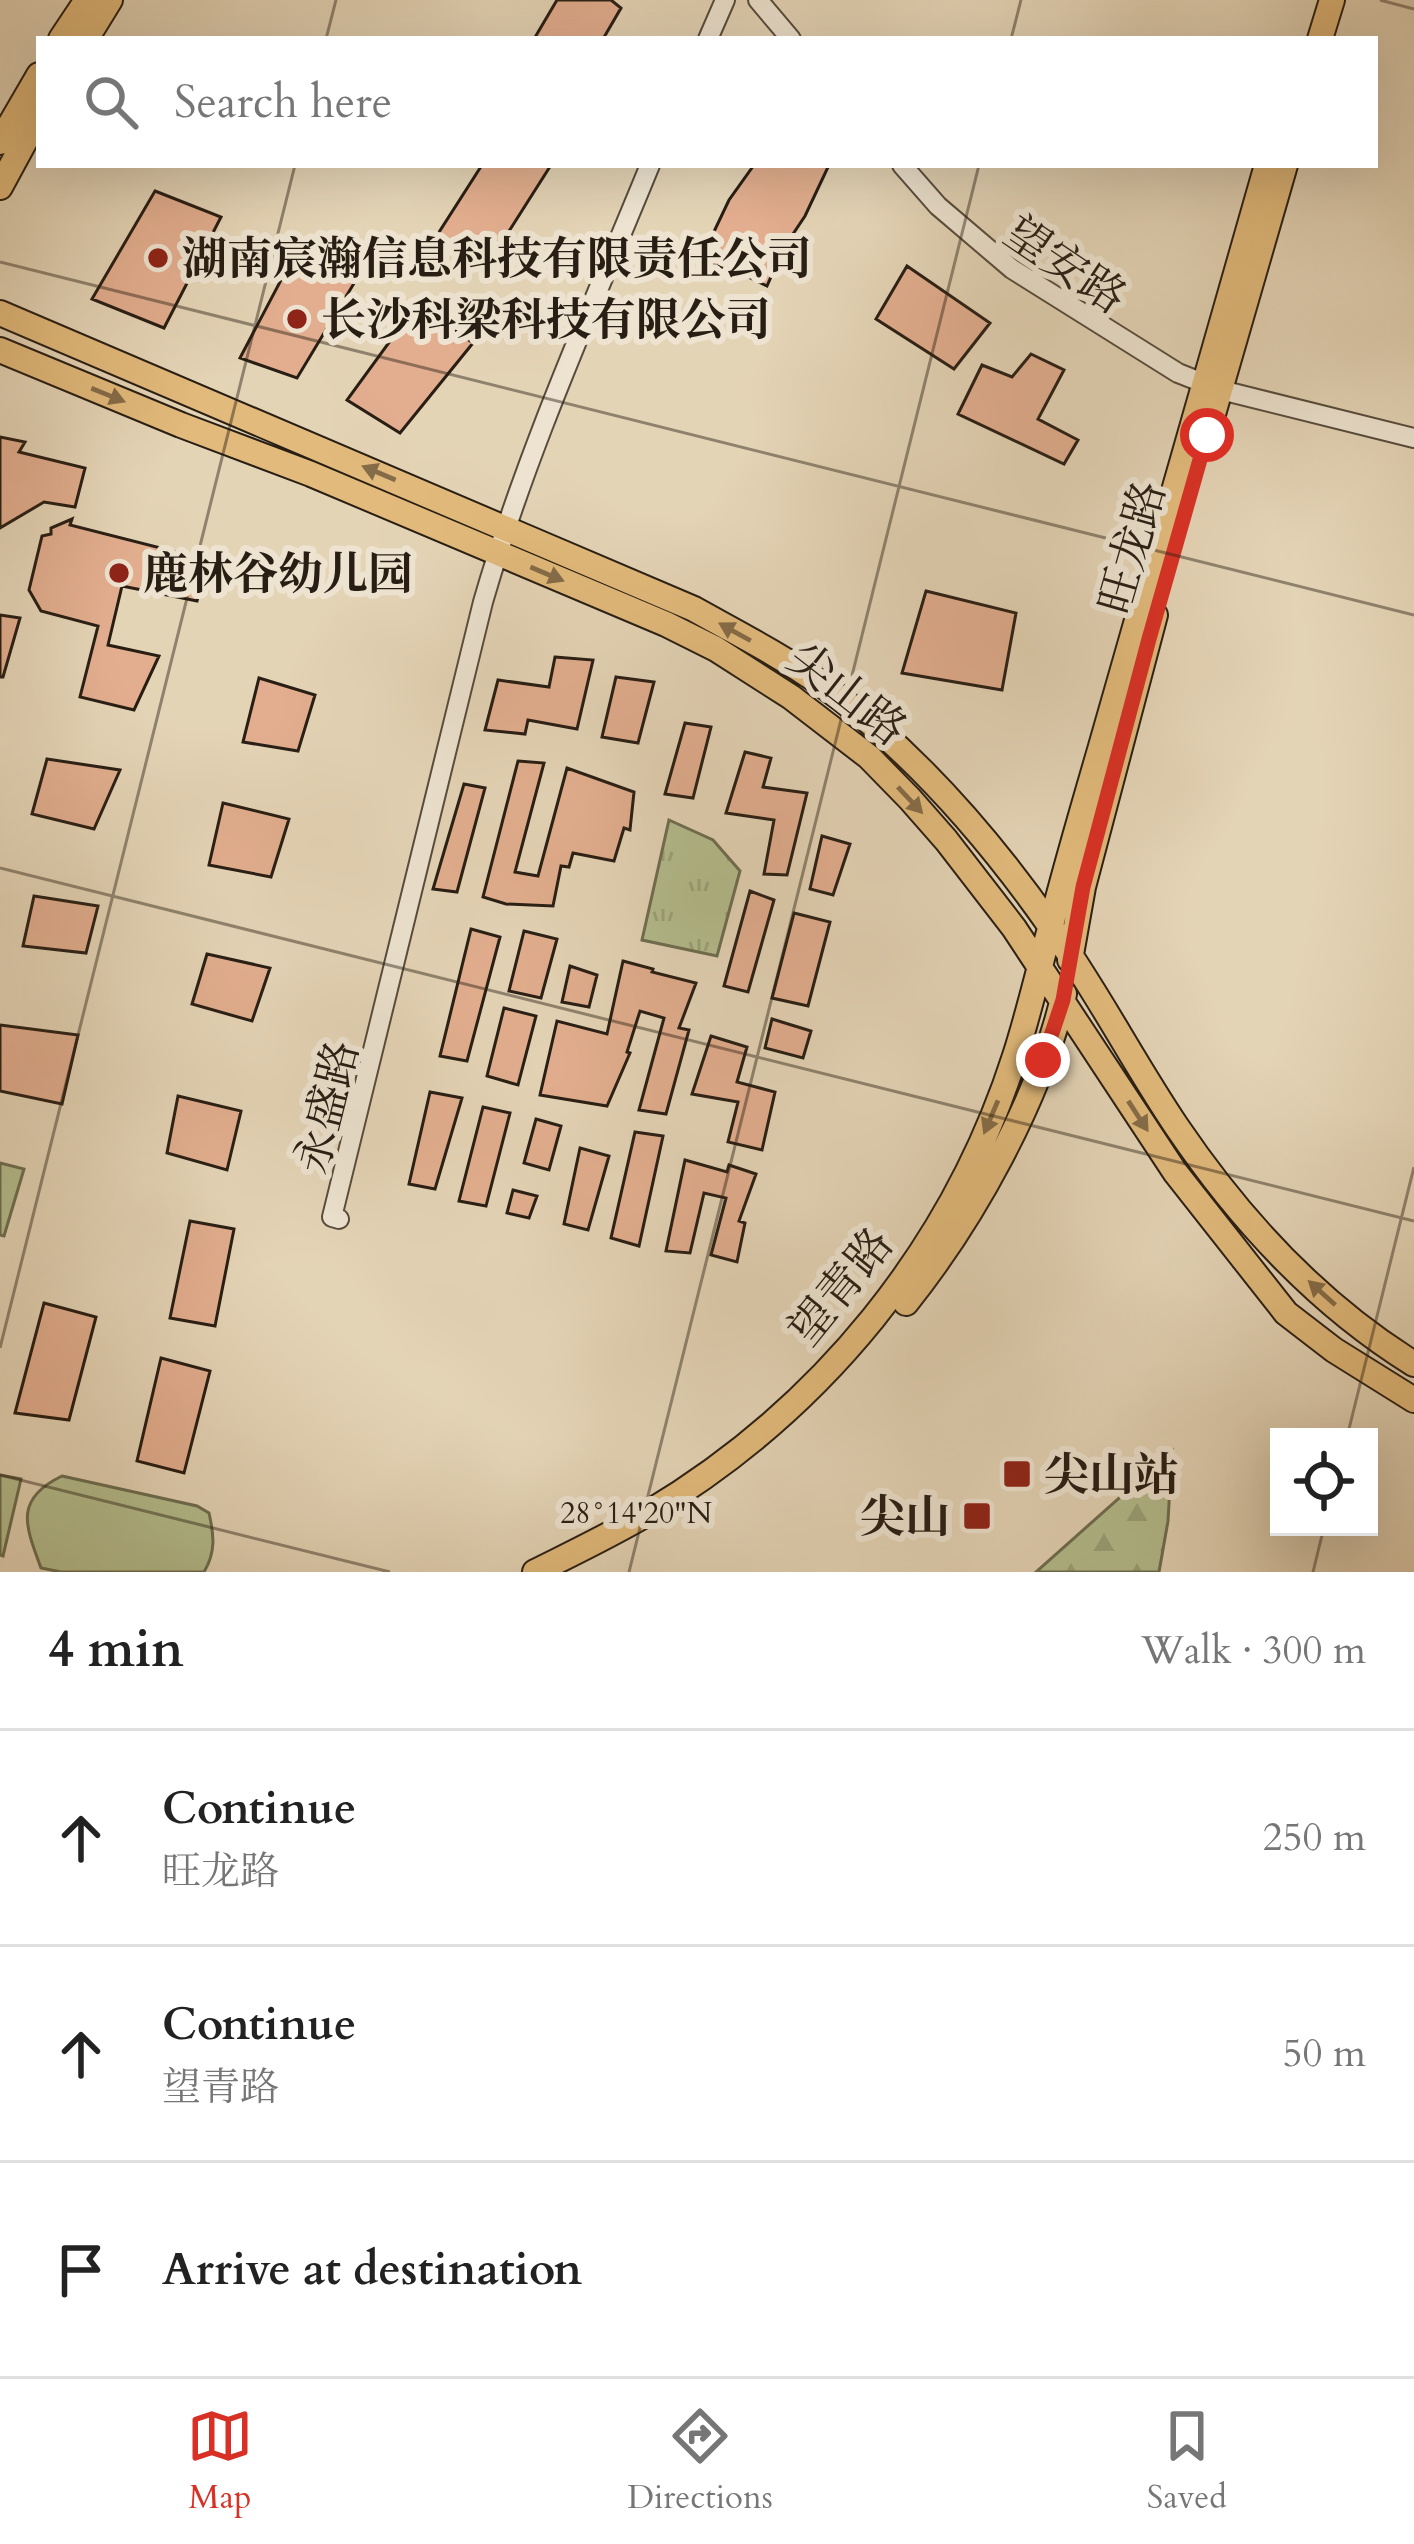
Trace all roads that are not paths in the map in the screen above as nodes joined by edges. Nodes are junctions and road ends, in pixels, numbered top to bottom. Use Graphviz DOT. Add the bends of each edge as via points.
graph roads {
  1 [pos="87,0"];
  2 [pos="110,0"];
  3 [pos="721,0"];
  4 [pos="758,0"];
  5 [pos="769,0"];
  6 [pos="1315,0"];
  7 [pos="1332,0"];
  8 [pos="63,36"];
  9 [pos="88,36"];
  10 [pos="706,36"];
  11 [pos="788,36"];
  12 [pos="799,36"];
  13 [pos="1305,36"];
  14 [pos="1321,36"];
  15 [pos="36,80"];
  16 [pos="36,121"];
  17 [pos="0,142"];
  18 [pos="652,168"];
  19 [pos="894,168"];
  20 [pos="905,168"];
  21 [pos="1267,168"];
  22 [pos="1284,168"];
  23 [pos="0,187"];
  24 [pos="0,313"];
  25 [pos="0,350"];
  26 [pos="1212,392"];
  27 [pos="1414,438"];
  28 [pos="510,529"];
  29 [pos="501,555"];
  30 [pos="1050,925"];
  31 [pos="1071,955"];
  32 [pos="1040,967"];
  33 [pos="1063,1000"];
  34 [pos="1414,1364"];
  35 [pos="1414,1400"];
  36 [pos="535,1572"];
  37 [pos="571,1572"];
  1 -- 8 [label="main road"];
  2 -- 9 [label="main road"];
  3 -- 10 [label="street"];
  4 -- 11 [label="street"];
  5 -- 12 [label="street"];
  6 -- 13 [label="main road"];
  7 -- 14 [label="main road"];
  15 -- 17 [label="main road"];
  16 -- 23 [label="main road"];
  18 -- 28 [label="street, 永盛路"];
  19 -- 26 [label="street, 望安路" via="1008,276 1174,380"];
  20 -- 26 [label="street, 望安路" via="1012,269"];
  21 -- 26 [label="main road, 旺龙路"];
  22 -- 26 [label="main road, 旺龙路"];
  28 -- 24 [label="main road, 尖山路, one-way"];
  25 -- 29 [label="main road, 尖山路, one-way"];
  26 -- 27 [label="street"];
  26 -- 30 [label="main road, 旺龙路"];
  26 -- 31 [label="main road, 旺龙路"];
  28 -- 29 [label="street, 永盛路"];
  30 -- 28 [label="main road, 尖山路, one-way" via="933,784 817,682 694,609"];
  29 -- 29 [label="street, 永盛路" via="332,1217 339,1219 485,626"];
  29 -- 32 [label="main road, 尖山路, one-way" via="682,632 820,719 910,799"];
  30 -- 31 [label="main road, 尖山路"];
  30 -- 32 [label="main road, 望青路"];
  31 -- 33 [label="main road, 望青路"];
  34 -- 31 [label="main road, 尖山路, one-way" via="1324,1296 1243,1214 1174,1123"];
  32 -- 33 [label="main road, 尖山路"];
  32 -- 36 [label="main road, 望青路, one-way" via="979,1145 934,1234 882,1310 812,1388 742,1448 650,1512"];
  33 -- 35 [label="main road, 尖山路, one-way" via="1175,1172 1286,1313"];
  33 -- 37 [label="main road, 望青路" via="1023,1107 964,1223 876,1341 747,1463 666,1521"];
}
